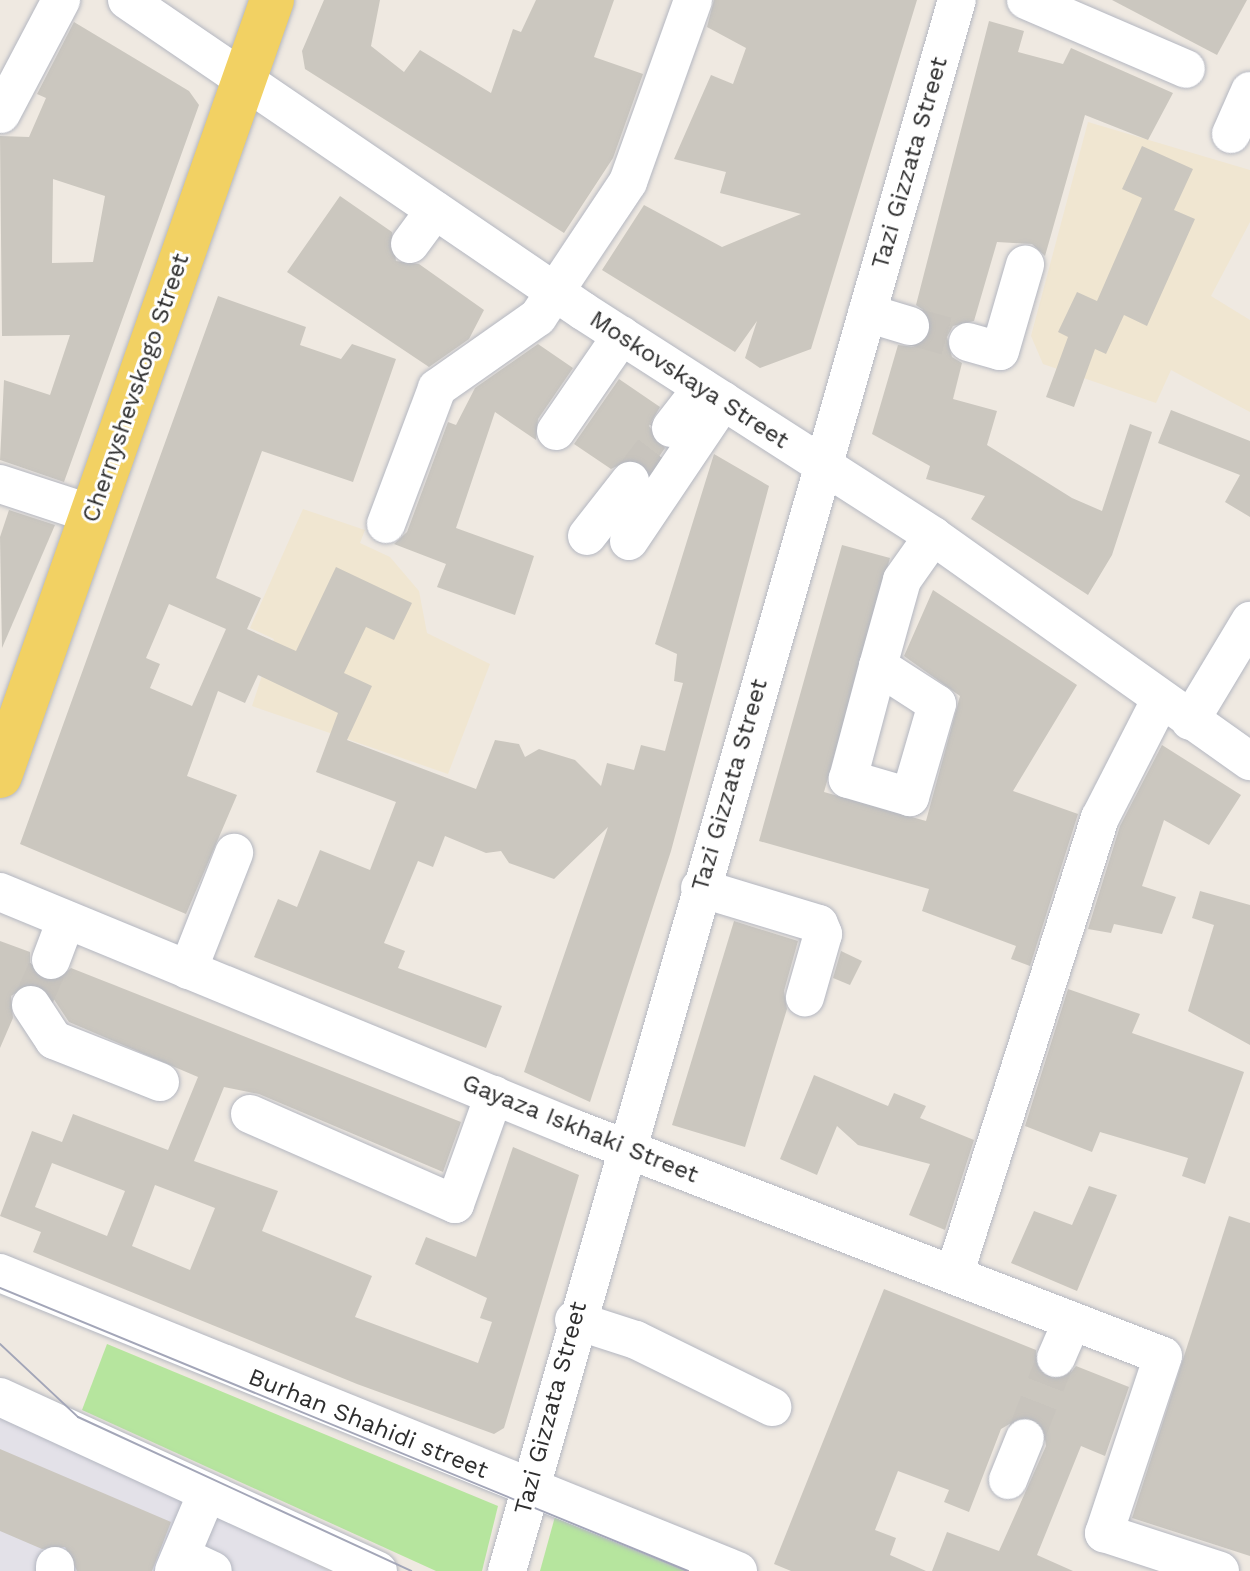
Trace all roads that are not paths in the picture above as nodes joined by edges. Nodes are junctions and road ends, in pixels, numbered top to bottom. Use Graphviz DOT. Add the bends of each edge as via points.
graph roads {
  1 [pos="61,0"];
  2 [pos="127,0"];
  3 [pos="272,0"];
  4 [pos="693,0"];
  5 [pos="957,0"];
  6 [pos="1026,0"];
  7 [pos="1186,69"];
  8 [pos="243,82"];
  9 [pos="1249,94"];
  10 [pos="1,114"];
  11 [pos="1231,134"];
  12 [pos="435,210"];
  13 [pos="410,244"];
  14 [pos="1025,265"];
  15 [pos="557,291"];
  16 [pos="867,313"];
  17 [pos="910,326"];
  18 [pos="622,335"];
  19 [pos="968,342"];
  20 [pos="712,394"];
  21 [pos="671,428"];
  22 [pos="556,431"];
  23 [pos="823,468"];
  24 [pos="630,481"];
  25 [pos="0,484"];
  26 [pos="92,514"];
  27 [pos="386,524"];
  28 [pos="587,536"];
  29 [pos="933,536"];
  30 [pos="629,541"];
  31 [pos="1250,621"];
  32 [pos="878,666"];
  33 [pos="1175,711"];
  34 [pos="1250,761"];
  35 [pos="0,776"];
  36 [pos="234,853"];
  37 [pos="700,888"];
  38 [pos="0,892"];
  39 [pos="66,920"];
  40 [pos="51,960"];
  41 [pos="188,970"];
  42 [pos="805,997"];
  43 [pos="31,1005"];
  44 [pos="160,1082"];
  45 [pos="494,1095"];
  46 [pos="250,1114"];
  47 [pos="624,1147"];
  48 [pos="0,1273"];
  49 [pos="954,1275"];
  50 [pos="574,1320"];
  51 [pos="1072,1321"];
  52 [pos="1056,1358"];
  53 [pos="0,1397"];
  54 [pos="772,1407"];
  55 [pos="1025,1438"];
  56 [pos="1008,1480"];
  57 [pos="528,1490"];
  58 [pos="207,1493"];
  59 [pos="189,1566"];
  60 [pos="378,1571"];
  61 [pos="507,1571"];
  62 [pos="738,1571"];
  63 [pos="1220,1571"];
  1 -- 10 [label="street"];
  2 -- 8 [label="street, Moskovskaya Street"];
  3 -- 8 [label="main road, Chernyshevskogo Street"];
  4 -- 15 [label="street" via="628,182"];
  5 -- 16 [label="street, Tazi Gizzata Street"];
  6 -- 7 [label="street"];
  8 -- 12 [label="street, Moskovskaya Street"];
  8 -- 26 [label="main road, Chernyshevskogo Street"];
  9 -- 11 [label="street"];
  12 -- 13 [label="street"];
  12 -- 15 [label="street, Moskovskaya Street"];
  14 -- 19 [label="street" via="1000,351"];
  15 -- 18 [label="street, Moskovskaya Street"];
  15 -- 27 [label="street" via="538,317 437,388"];
  16 -- 17 [label="street"];
  16 -- 23 [label="street, Tazi Gizzata Street"];
  18 -- 20 [label="street, Moskovskaya Street"];
  18 -- 22 [label="street"];
  20 -- 21 [label="street"];
  20 -- 23 [label="street, Moskovskaya Street"];
  20 -- 30 [label="street"];
  23 -- 29 [label="street, Moskovskaya Street"];
  23 -- 37 [label="street, Tazi Gizzata Street"];
  24 -- 28 [label="street"];
  25 -- 26 [label="street"];
  26 -- 35 [label="main road, Chernyshevskogo Street"];
  29 -- 32 [label="street" via="902,580"];
  29 -- 33 [label="street, Moskovskaya Street"];
  31 -- 33 [label="street"];
  33 -- 34 [label="street, Moskovskaya Street"];
  33 -- 49 [label="street" via="1100,818"];
  36 -- 41 [label="street"];
  37 -- 42 [label="street" via="819,924 823,934"];
  37 -- 47 [label="street, Tazi Gizzata Street"];
  38 -- 39 [label="street, Gayaza Iskhaki Street"];
  39 -- 40 [label="street"];
  39 -- 41 [label="street, Gayaza Iskhaki Street"];
  41 -- 45 [label="street, Gayaza Iskhaki Street"];
  43 -- 44 [label="street" via="54,1040"];
  45 -- 46 [label="street" via="455,1204"];
  45 -- 47 [label="street, Gayaza Iskhaki Street"];
  47 -- 49 [label="street, Gayaza Iskhaki Street"];
  47 -- 50 [label="street, Tazi Gizzata Street"];
  48 -- 57 [label="street, Burhan Shahidi street"];
  49 -- 51 [label="street, Gayaza Iskhaki Street"];
  50 -- 54 [label="street" via="636,1340"];
  50 -- 57 [label="street, Tazi Gizzata Street"];
  51 -- 52 [label="street"];
  51 -- 63 [label="street, Gayaza Iskhaki Street" via="1163,1356 1104,1533"];
  53 -- 58 [label="street"];
  55 -- 56 [label="street"];
  57 -- 61 [label="street, Tazi Gizzata Street"];
  57 -- 62 [label="street, Burhan Shahidi street"];
  58 -- 59 [label="street"];
  58 -- 60 [label="street"];
}
